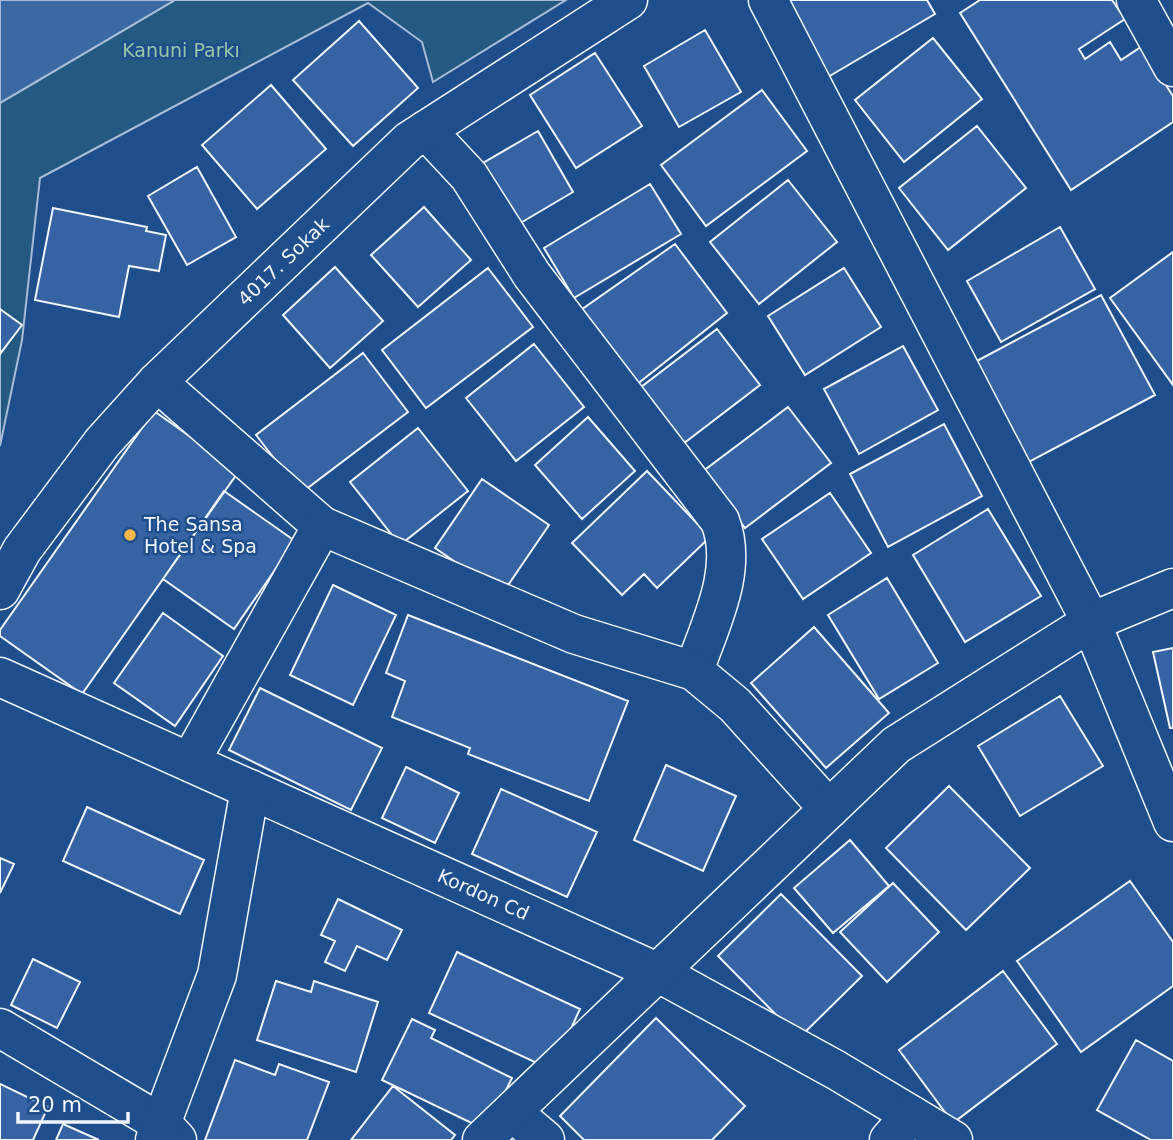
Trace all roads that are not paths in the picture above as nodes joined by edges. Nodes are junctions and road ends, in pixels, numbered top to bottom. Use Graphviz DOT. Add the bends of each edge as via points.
graph roads {
  1 [pos="628,0"];
  2 [pos="768,0"];
  3 [pos="1136,0"];
  4 [pos="1173,67"];
  5 [pos="426,130"];
  6 [pos="157,382"];
  7 [pos="322,526"];
  8 [pos="1173,587"];
  9 [pos="0,590"];
  10 [pos="1091,622"];
  11 [pos="694,671"];
  12 [pos="0,677"];
  13 [pos="190,762"];
  14 [pos="250,789"];
  15 [pos="829,809"];
  16 [pos="1173,822"];
  17 [pos="659,973"];
  18 [pos="0,1028"];
  19 [pos="512,1112"];
  20 [pos="900,1128"];
  21 [pos="164,1135"];
  22 [pos="482,1140"];
  23 [pos="545,1140"];
  24 [pos="953,1140"];
  1 -- 5 [label="street, 4017. Sokak"];
  2 -- 10 [label="street"];
  3 -- 4 [label="street"];
  5 -- 6 [label="street, 4017. Sokak" via="409,141"];
  5 -- 11 [label="street" via="469,176 532,275 720,521 727,540 724,581"];
  6 -- 7 [label="street"];
  6 -- 9 [label="street, 4017. Sokak" via="102,443 22,550"];
  7 -- 11 [label="street" via="574,634"];
  7 -- 13 [label="street"];
  8 -- 10 [label="street"];
  10 -- 15 [label="street" via="896,745"];
  10 -- 16 [label="street"];
  11 -- 15 [label="street" via="735,705"];
  12 -- 13 [label="street, Kordon Cd"];
  13 -- 14 [label="street, Kordon Cd"];
  14 -- 17 [label="street, Kordon Cd"];
  14 -- 21 [label="street" via="217,975"];
  15 -- 17 [label="street"];
  17 -- 19 [label="street"];
  17 -- 20 [label="street, Kordon Cd"];
  18 -- 21 [label="street"];
  19 -- 22 [label="street"];
  19 -- 23 [label="street"];
  20 -- 24 [label="street, Kordon Cd"];
}
